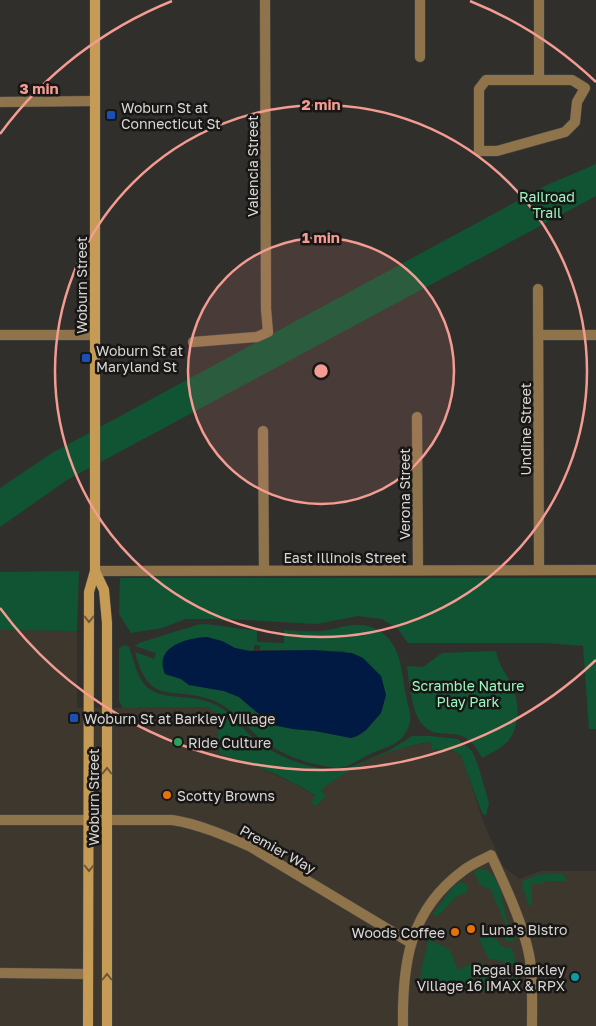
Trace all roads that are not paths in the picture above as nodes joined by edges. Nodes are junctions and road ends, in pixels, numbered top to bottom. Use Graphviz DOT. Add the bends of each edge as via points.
graph roads {
  1 [pos="95,0"];
  2 [pos="265,0"];
  3 [pos="420,0"];
  4 [pos="539,0"];
  5 [pos="420,57"];
  6 [pos="539,80"];
  7 [pos="95,101"];
  8 [pos="0,102"];
  9 [pos="538,289"];
  10 [pos="0,335"];
  11 [pos="95,335"];
  12 [pos="539,335"];
  13 [pos="596,335"];
  14 [pos="193,342"];
  15 [pos="417,417"];
  16 [pos="263,430"];
  17 [pos="418,570"];
  18 [pos="539,570"];
  19 [pos="596,570"];
  20 [pos="94,571"];
  21 [pos="264,571"];
  22 [pos="0,820"];
  23 [pos="89,820"];
  24 [pos="107,820"];
  25 [pos="411,943"];
  26 [pos="0,973"];
  27 [pos="88,974"];
  28 [pos="88,1026"];
  29 [pos="107,1026"];
  30 [pos="403,1026"];
  31 [pos="532,1026"];
  1 -- 7 [label="main road, Woburn Street"];
  2 -- 14 [label="street, Valencia Street" via="268,332 257,338"];
  3 -- 5 [label="street"];
  4 -- 6 [label="street"];
  6 -- 6 [label="street" via="486,80 479,89 480,151 497,151 565,132 575,122 577,102 585,88 572,80"];
  7 -- 8 [label="street"];
  7 -- 11 [label="main road, Woburn Street"];
  9 -- 12 [label="street, Undine Street"];
  10 -- 11 [label="street"];
  11 -- 20 [label="main road, Woburn Street"];
  12 -- 13 [label="street"];
  12 -- 18 [label="street, Undine Street"];
  15 -- 17 [label="street, Verona Street"];
  16 -- 21 [label="street"];
  17 -- 18 [label="street, East Illinois Street"];
  17 -- 21 [label="street, East Illinois Street"];
  18 -- 19 [label="street, East Illinois Street"];
  20 -- 21 [label="street, East Illinois Street"];
  20 -- 23 [label="main road, Woburn Street, one-way" via="89,592"];
  24 -- 20 [label="main road, Woburn Street, one-way" via="107,623 104,590"];
  22 -- 23 [label="street, Premier Way"];
  23 -- 24 [label="street, Premier Way"];
  23 -- 27 [label="main road, Woburn Street, one-way"];
  24 -- 25 [label="street, Premier Way" via="172,820 228,837 251,847"];
  29 -- 24 [label="main road, Woburn Street, one-way"];
  25 -- 30 [label="street" via="403,980"];
  25 -- 31 [label="street" via="425,914 444,888 465,869 491,856 530,958"];
  26 -- 27 [label="street"];
  27 -- 28 [label="main road, Woburn Street"];
}
